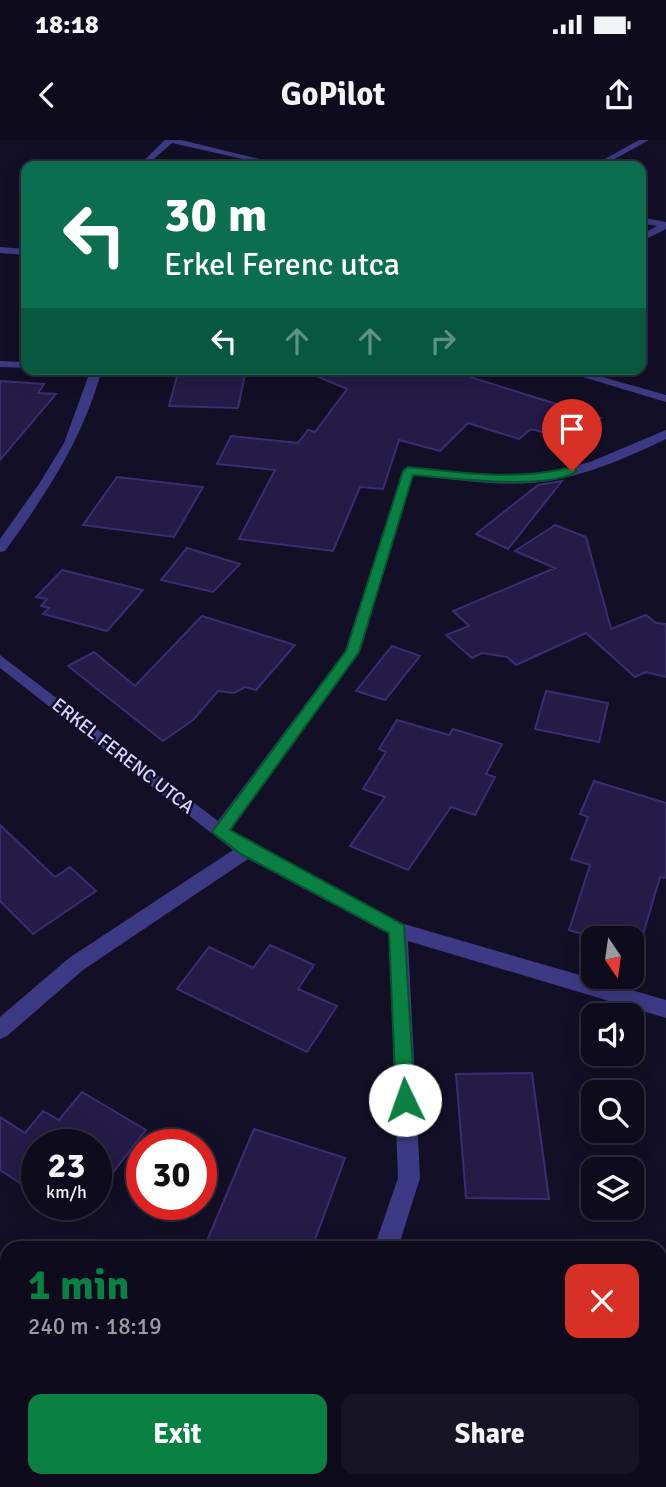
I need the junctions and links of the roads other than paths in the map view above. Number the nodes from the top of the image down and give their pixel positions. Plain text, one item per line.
1 (170, 140) edge
2 (645, 140) edge
3 (147, 161) edge
4 (262, 161) edge
5 (605, 161) edge
6 (646, 221) edge
7 (666, 225) edge
8 (646, 236) edge
9 (0, 250) edge
10 (21, 252) edge
11 (0, 364) edge
12 (21, 365) edge
13 (96, 375) edge
14 (581, 375) edge
15 (666, 400) edge
16 (666, 434) edge
17 (0, 548) edge
18 (0, 660) edge
19 (220, 832) junction
20 (247, 849) junction
21 (398, 930) junction
22 (666, 1009) edge
23 (0, 1030) edge
24 (388, 1241) edge

1 - 3 street
1 - 4 street
2 - 5 street
6 - 7 street
7 - 8 street
9 - 10 street
11 - 12 street
13 - 17 street
14 - 15 street
16 - 19 street
18 - 19 street, ERKEL FERENC UTCA
19 - 20 street, ERKEL FERENC UTCA
20 - 21 street, ERKEL FERENC UTCA
20 - 23 street
21 - 22 street, ERKEL FERENC UTCA
21 - 24 street

